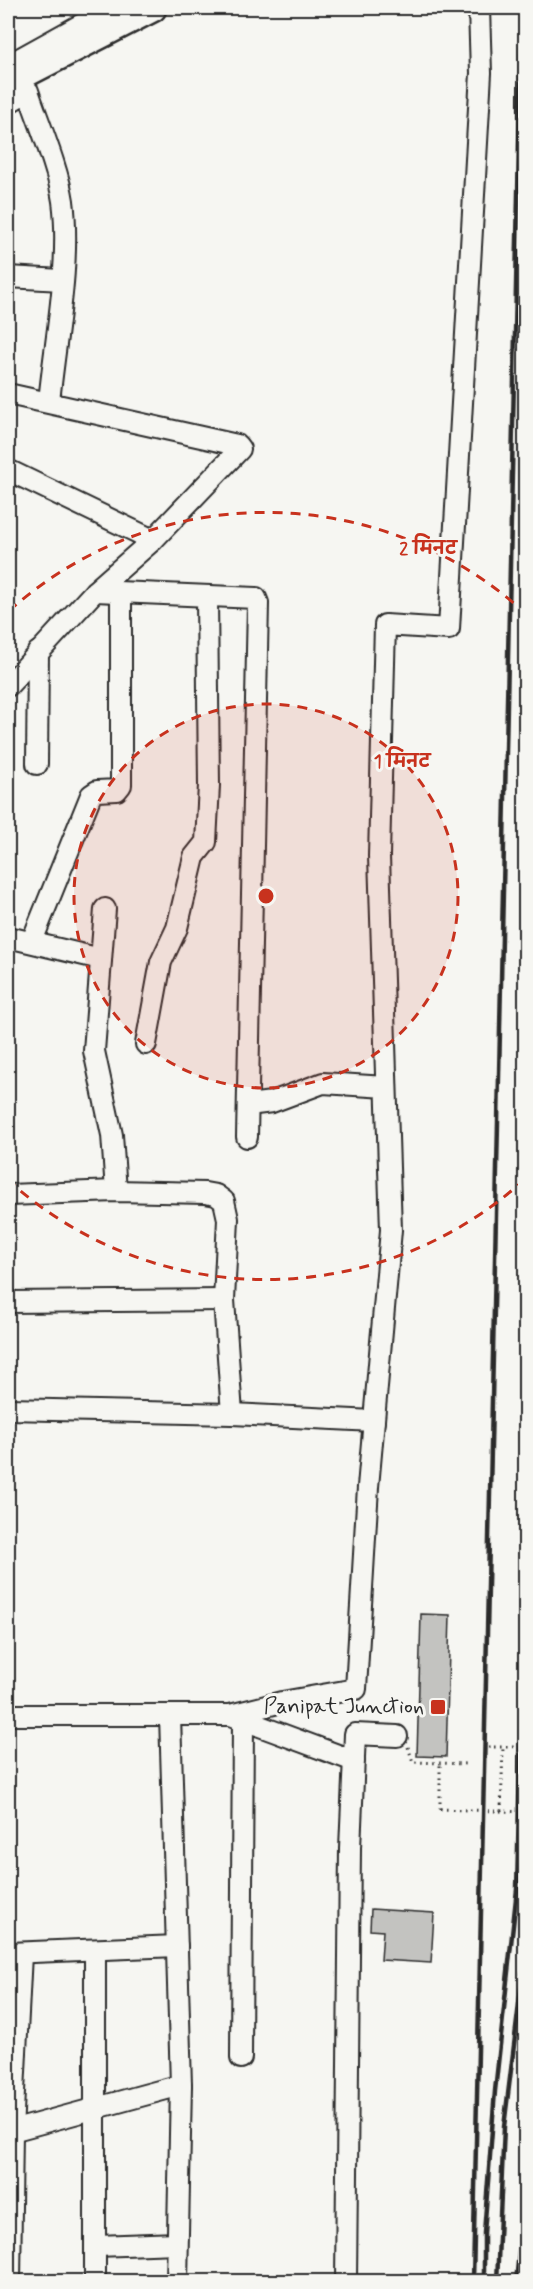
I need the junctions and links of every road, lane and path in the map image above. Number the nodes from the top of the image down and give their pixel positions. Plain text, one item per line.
1 (111, 8) edge
2 (152, 8) edge
3 (479, 8) edge
4 (8, 65) edge
5 (8, 82) edge
6 (8, 103) edge
7 (8, 277) edge
8 (62, 280) junction
9 (8, 394) edge
10 (49, 402) junction
11 (8, 470) edge
12 (153, 540) junction
13 (95, 591) junction
14 (121, 594) junction
15 (207, 598) junction
16 (38, 652) junction
17 (8, 686) edge
18 (37, 764) dead end
19 (105, 909) dead end
20 (8, 937) edge
21 (32, 941) junction
22 (101, 959) junction
23 (146, 1044) dead end
24 (386, 1087) junction
25 (248, 1105) junction
26 (247, 1137) dead end
27 (116, 1191) junction
28 (8, 1195) edge
29 (224, 1300) junction
30 (8, 1302) edge
31 (8, 1409) edge
32 (232, 1414) junction
33 (374, 1421) junction
34 (8, 1715) edge
35 (170, 1715) junction
36 (237, 1717) junction
37 (397, 1736) joint
38 (488, 1747) dead end
39 (503, 1747) junction
40 (516, 1747) dead end
41 (354, 1761) junction
42 (440, 1764) junction
43 (467, 1764) dead end
44 (501, 1811) junction
45 (525, 1812) edge
46 (177, 1946) junction
47 (95, 1950) junction
48 (14, 1954) edge
49 (241, 2058) dead end
50 (181, 2085) junction
51 (97, 2108) junction
52 (10, 2132) edge
53 (177, 2243) junction
54 (97, 2246) junction
55 (10, 2282) edge
56 (95, 2282) edge
57 (177, 2282) edge
58 (346, 2282) edge

1 - 4 street
2 - 5 main road
3 - 24 street
6 - 8 street
7 - 8 street
8 - 10 street
9 - 10 street
10 - 12 street
11 - 12 street
12 - 13 street
13 - 14 street
13 - 16 street
14 - 15 street
14 - 21 street
15 - 23 street
15 - 25 street
16 - 17 street
16 - 18 street
19 - 22 street
20 - 21 street
21 - 22 street
22 - 27 street
24 - 25 street
24 - 33 street
25 - 26 street
27 - 28 street
27 - 29 street
29 - 30 street
29 - 32 street
31 - 32 street
32 - 33 street
33 - 36 street
34 - 35 street
35 - 36 street
35 - 46 street
36 - 41 street
36 - 49 street
37 - 41 street
37 - 42 path
38 - 39 path
39 - 40 path
39 - 44 path
41 - 58 street
42 - 43 path
42 - 44 path, bridge
44 - 45 path, bridge
46 - 47 street
46 - 50 street
47 - 48 street
47 - 51 street
48 - 52 street
50 - 51 street
50 - 53 street
51 - 52 street
51 - 54 street
52 - 55 street
53 - 54 street
53 - 57 street
54 - 56 street

